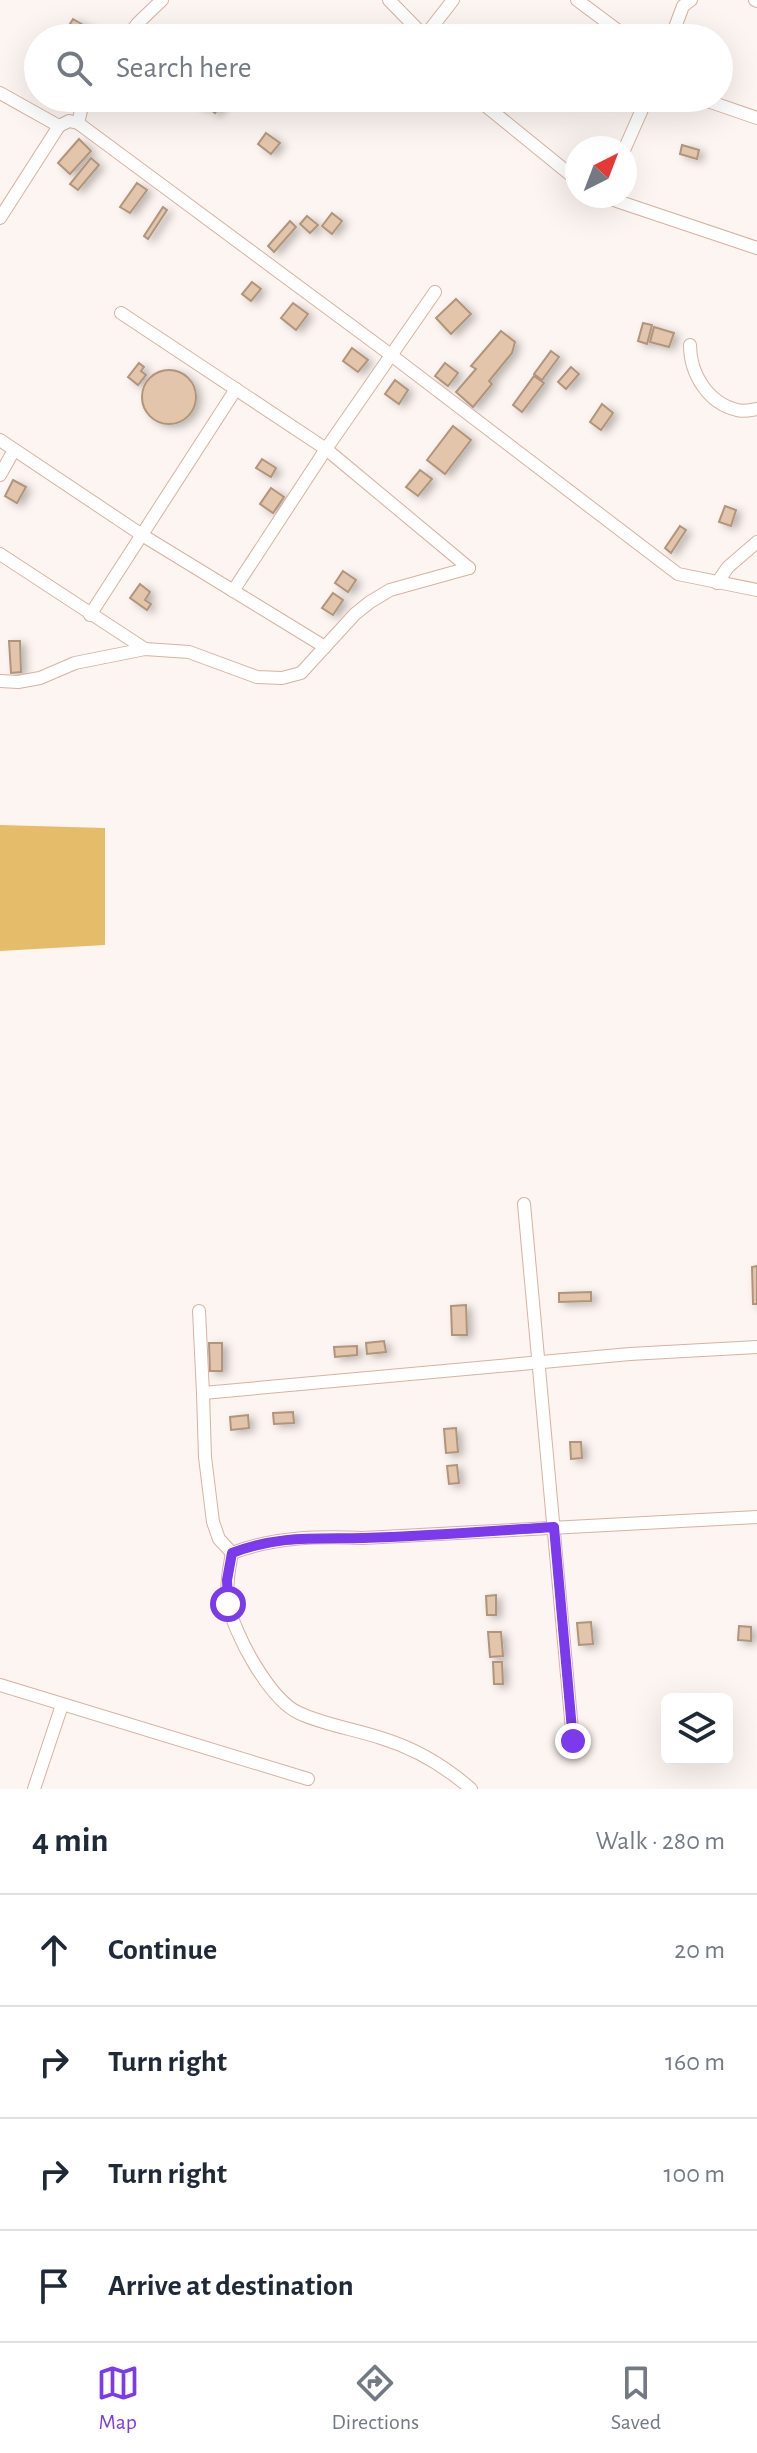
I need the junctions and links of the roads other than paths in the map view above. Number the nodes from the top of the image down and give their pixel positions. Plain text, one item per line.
1 (162, 0) edge
2 (389, 0) edge
3 (453, 0) edge
4 (577, 0) edge
5 (691, 0) edge
6 (137, 24) edge
7 (413, 24) edge
8 (435, 24) edge
9 (609, 24) edge
10 (676, 24) edge
11 (0, 93) edge
12 (24, 106) edge
13 (733, 110) edge
14 (34, 112) edge
15 (81, 112) edge
16 (493, 112) edge
17 (641, 112) edge
18 (757, 118) edge
19 (78, 123) junction
20 (59, 126) junction
21 (630, 136) edge
22 (565, 170) edge
23 (637, 207) edge
24 (2, 211) edge
25 (757, 248) edge
26 (435, 292) dead end
27 (121, 313) dead end
28 (690, 345) dead end
29 (391, 355) junction
30 (236, 389) junction
31 (757, 409) edge
32 (0, 440) edge
33 (326, 449) junction
34 (14, 450) junction
35 (0, 475) edge
36 (142, 535) junction
37 (757, 542) edge
38 (0, 554) edge
39 (717, 583) junction
40 (757, 590) edge
41 (233, 591) junction
42 (90, 615) junction
43 (325, 647) junction
44 (145, 649) junction
45 (0, 681) edge
46 (524, 1204) dead end
47 (199, 1311) dead end
48 (757, 1347) edge
49 (538, 1362) junction
50 (203, 1393) junction
51 (757, 1517) edge
52 (554, 1527) junction
53 (232, 1553) junction
54 (0, 1685) edge
55 (62, 1705) junction
56 (573, 1741) dead end
57 (308, 1779) dead end
58 (34, 1789) edge
59 (471, 1789) edge

1 - 6 street
2 - 7 street
3 - 8 street
4 - 9 street
5 - 10 street
11 - 12 street
13 - 18 street
14 - 20 street
15 - 19 street
16 - 22 street
17 - 21 street
19 - 20 street
19 - 29 street
20 - 24 street
23 - 25 street
26 - 29 street
27 - 30 street
28 - 31 street
29 - 33 street
29 - 39 street
30 - 33 street
30 - 36 street
32 - 34 street
33 - 41 street
33 - 43 street
34 - 35 street
34 - 36 street
36 - 41 street
36 - 42 street
37 - 39 street
38 - 42 street
39 - 40 street
41 - 43 street
42 - 44 street
43 - 44 street
44 - 45 street
46 - 49 street
47 - 50 street
48 - 49 street
49 - 50 street
49 - 52 street
50 - 53 street
51 - 52 street
52 - 53 street
52 - 56 street
53 - 59 street
54 - 55 street
55 - 57 street
55 - 58 street

